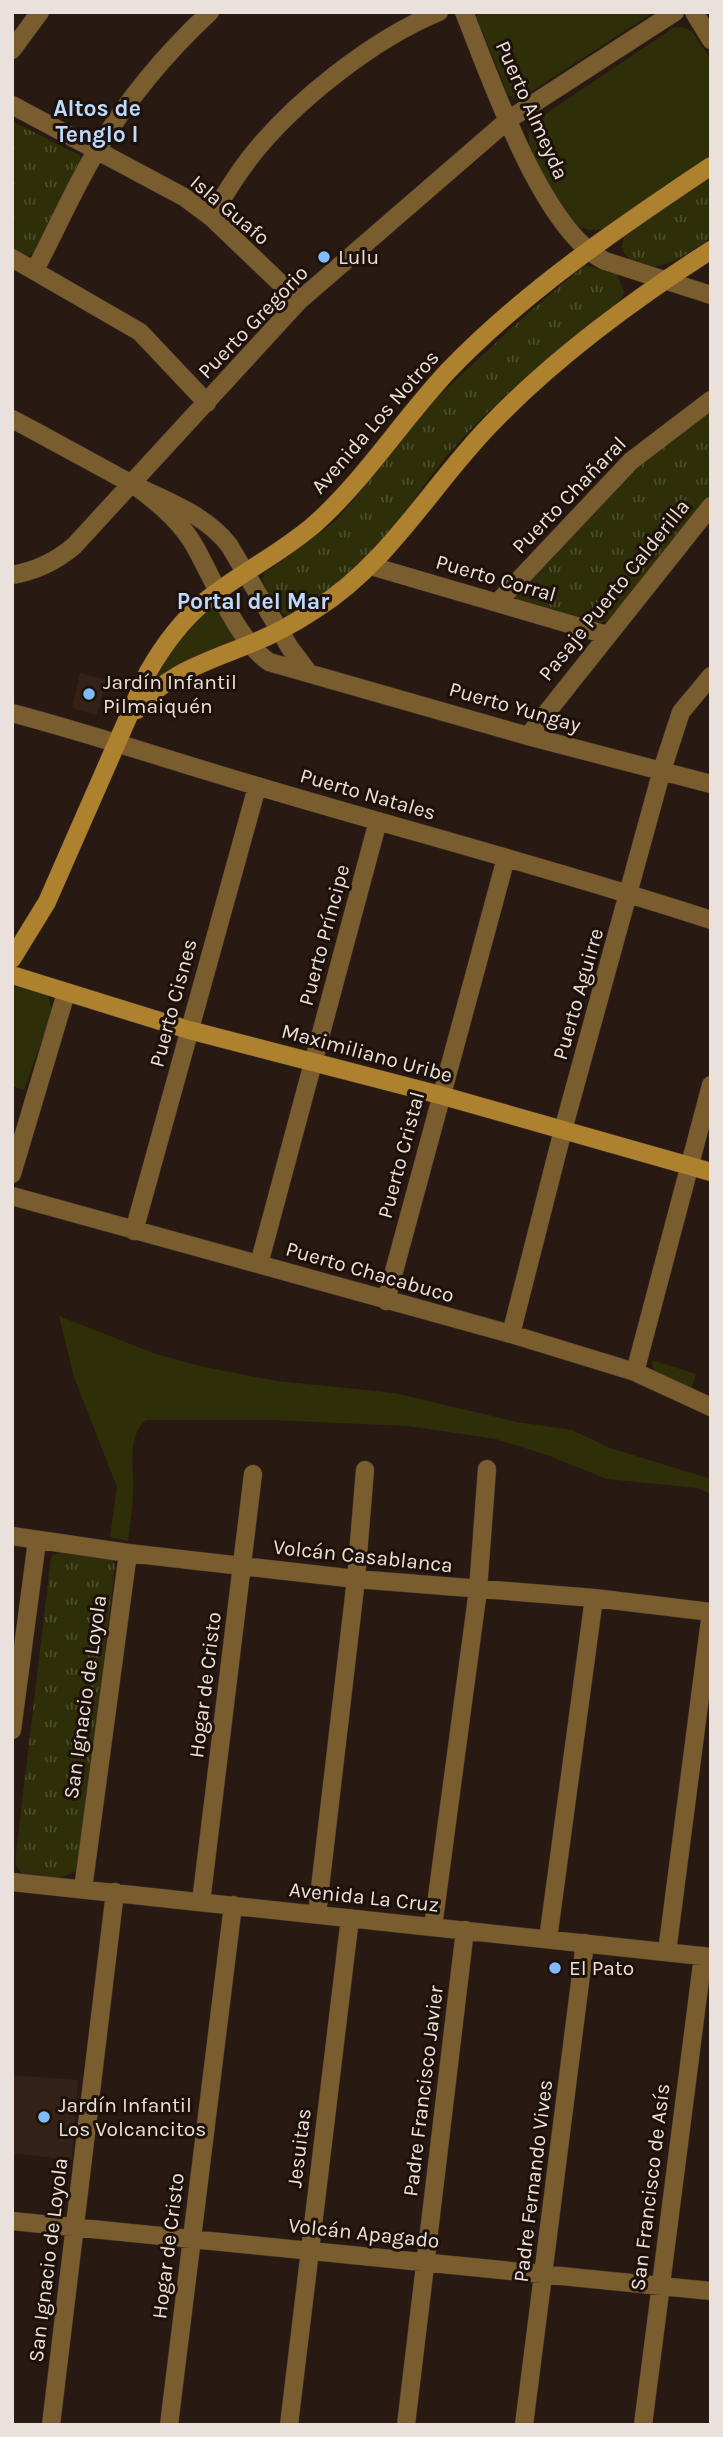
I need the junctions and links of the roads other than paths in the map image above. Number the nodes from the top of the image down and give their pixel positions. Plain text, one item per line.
1 (40, 12) edge
2 (210, 12) edge
3 (439, 12) edge
4 (464, 12) edge
5 (676, 12) edge
6 (694, 12) edge
7 (711, 40) edge
8 (12, 50) edge
9 (12, 105) edge
10 (509, 120) junction
11 (97, 150) junction
12 (711, 166) edge
13 (211, 217) junction
14 (588, 250) junction
15 (711, 250) edge
16 (12, 258) edge
17 (35, 270) junction
18 (665, 279) junction
19 (711, 295) edge
20 (299, 301) junction
21 (711, 400) edge
22 (207, 403) junction
23 (12, 419) edge
24 (133, 484) junction
25 (711, 506) edge
26 (371, 566) junction
27 (246, 573) junction
28 (12, 575) edge
29 (218, 592) junction
30 (498, 602) junction
31 (279, 631) junction
32 (607, 635) junction
33 (251, 644) junction
34 (308, 671) junction
35 (711, 676) edge
36 (12, 713) edge
37 (528, 736) junction
38 (117, 743) junction
39 (662, 770) junction
40 (711, 784) edge
41 (257, 787) junction
42 (378, 821) junction
43 (506, 858) junction
44 (629, 893) junction
45 (711, 920) edge
46 (12, 959) edge
47 (12, 975) edge
48 (66, 993) junction
49 (189, 1030) junction
50 (313, 1062) junction
51 (711, 1085) edge
52 (440, 1095) junction
53 (564, 1130) junction
54 (689, 1165) junction
55 (711, 1172) edge
56 (12, 1174) edge
57 (12, 1196) edge
58 (134, 1231) junction
59 (259, 1264) junction
60 (386, 1301) junction
61 (511, 1334) junction
62 (635, 1372) junction
63 (711, 1407) edge
64 (487, 1469) dead end
65 (365, 1470) dead end
66 (253, 1474) dead end
67 (12, 1536) edge
68 (37, 1541) junction
69 (128, 1553) junction
70 (242, 1566) junction
71 (356, 1579) junction
72 (478, 1590) junction
73 (594, 1598) junction
74 (711, 1612) edge
75 (12, 1730) edge
76 (12, 1882) edge
77 (83, 1889) junction
78 (115, 1892) junction
79 (201, 1902) junction
80 (233, 1905) junction
81 (317, 1914) junction
82 (350, 1918) junction
83 (433, 1927) junction
84 (465, 1930) junction
85 (548, 1939) junction
86 (585, 1943) junction
87 (667, 1952) junction
88 (707, 1956) edge
89 (12, 2221) edge
90 (75, 2227) junction
91 (192, 2239) junction
92 (309, 2250) junction
93 (425, 2262) junction
94 (544, 2274) junction
95 (660, 2286) junction
96 (711, 2291) edge
97 (51, 2425) edge
98 (169, 2425) edge
99 (289, 2425) edge
100 (406, 2425) edge
101 (524, 2425) edge
102 (643, 2425) edge

1 - 8 street
2 - 11 street
3 - 13 street
4 - 10 street, Puerto Almeyda
5 - 10 street, Puerto Gregorio
6 - 7 street
9 - 11 street, Isla Guafo
10 - 14 street, Puerto Almeyda
10 - 20 street, Puerto Gregorio
11 - 13 street, Isla Guafo
11 - 17 street
12 - 14 main road, Avenida Los Notros
13 - 20 street, Isla Guafo
14 - 18 street, Puerto Almeyda
14 - 27 main road, Avenida Los Notros
15 - 18 main road, Avenida Los Notros
16 - 17 street
17 - 22 street
18 - 19 street, Puerto Almeyda
18 - 26 main road, Avenida Los Notros
20 - 22 street, Puerto Gregorio
21 - 30 street, Puerto Chañaral
22 - 24 street, Puerto Gregorio
23 - 24 street
24 - 27 street
24 - 28 street, Puerto Gregorio
24 - 29 street
25 - 32 street, Pasaje Puerto Calderilla
26 - 30 street, Puerto Corral
26 - 31 main road, Avenida Los Notros
27 - 29 main road, Avenida Los Notros
27 - 31 street
29 - 33 street
29 - 38 main road, Avenida Los Notros
30 - 32 street, Puerto Corral
31 - 33 main road, Avenida Los Notros
31 - 34 street
32 - 37 street, Pasaje Puerto Calderilla
33 - 34 street, Puerto Yungay
33 - 38 main road, Avenida Los Notros
34 - 37 street, Puerto Yungay
35 - 39 street, Puerto Aguirre
36 - 38 street, Puerto Natales
37 - 39 street, Puerto Yungay
38 - 41 street, Puerto Natales
38 - 46 main road, Avenida Los Notros
39 - 40 street, Puerto Yungay
39 - 44 street, Puerto Aguirre
41 - 42 street, Puerto Natales
41 - 49 street, Puerto Cisnes
42 - 43 street, Puerto Natales
42 - 50 street, Puerto Príncipe
43 - 44 street, Puerto Natales
43 - 52 street, Puerto Cristal
44 - 45 street, Puerto Natales
44 - 53 street, Puerto Aguirre
47 - 48 main road, Maximiliano Uribe
48 - 49 main road, Maximiliano Uribe
48 - 56 street
49 - 50 main road, Maximiliano Uribe
49 - 58 street, Puerto Cisnes
50 - 52 main road, Maximiliano Uribe
50 - 59 street, Puerto Príncipe
51 - 54 street
52 - 53 main road, Maximiliano Uribe
52 - 60 street, Puerto Cristal
53 - 54 main road, Maximiliano Uribe
53 - 61 street, Puerto Aguirre
54 - 55 main road, Maximiliano Uribe
54 - 62 street
57 - 58 street, Puerto Chacabuco
58 - 59 street, Puerto Chacabuco
59 - 60 street, Puerto Chacabuco
60 - 61 street, Puerto Chacabuco
61 - 62 street, Puerto Chacabuco
62 - 63 street, Puerto Chacabuco
64 - 72 street
65 - 71 street
66 - 70 street, Hogar de Cristo
67 - 68 street, Volcán Casablanca
68 - 69 street, Volcán Casablanca
68 - 75 street
69 - 70 street, Volcán Casablanca
69 - 77 street, San Ignacio de Loyola
70 - 71 street, Volcán Casablanca
70 - 79 street, Hogar de Cristo
71 - 72 street, Volcán Casablanca
71 - 81 street
72 - 73 street, Volcán Casablanca
72 - 83 street
73 - 74 street, Volcán Casablanca
73 - 85 street
74 - 87 street
76 - 77 street, Avenida La Cruz
77 - 78 street, Avenida La Cruz
78 - 79 street, Avenida La Cruz
78 - 90 street, San Ignacio de Loyola
79 - 80 street, Avenida La Cruz
80 - 81 street, Avenida La Cruz
80 - 91 street, Hogar de Cristo
81 - 82 street, Avenida La Cruz
82 - 83 street, Avenida La Cruz
82 - 92 street, Jesuitas
83 - 84 street, Avenida La Cruz
84 - 85 street, Avenida La Cruz
84 - 93 street, Padre Francisco Javier
85 - 86 street, Avenida La Cruz
86 - 87 street, Avenida La Cruz
86 - 94 street, Padre Fernando Vives
87 - 88 street, Avenida La Cruz
88 - 95 street, San Francisco de Asís
89 - 90 street, Volcán Apagado
90 - 91 street, Volcán Apagado
90 - 97 street, San Ignacio de Loyola
91 - 92 street, Volcán Apagado
91 - 98 street, Hogar de Cristo
92 - 93 street, Volcán Apagado
92 - 99 street, Jesuitas
93 - 94 street, Volcán Apagado
93 - 100 street, Padre Francisco Javier
94 - 95 street, Volcán Apagado
94 - 101 street, Padre Fernando Vives
95 - 96 street, Volcán Apagado
95 - 102 street, San Francisco de Asís

